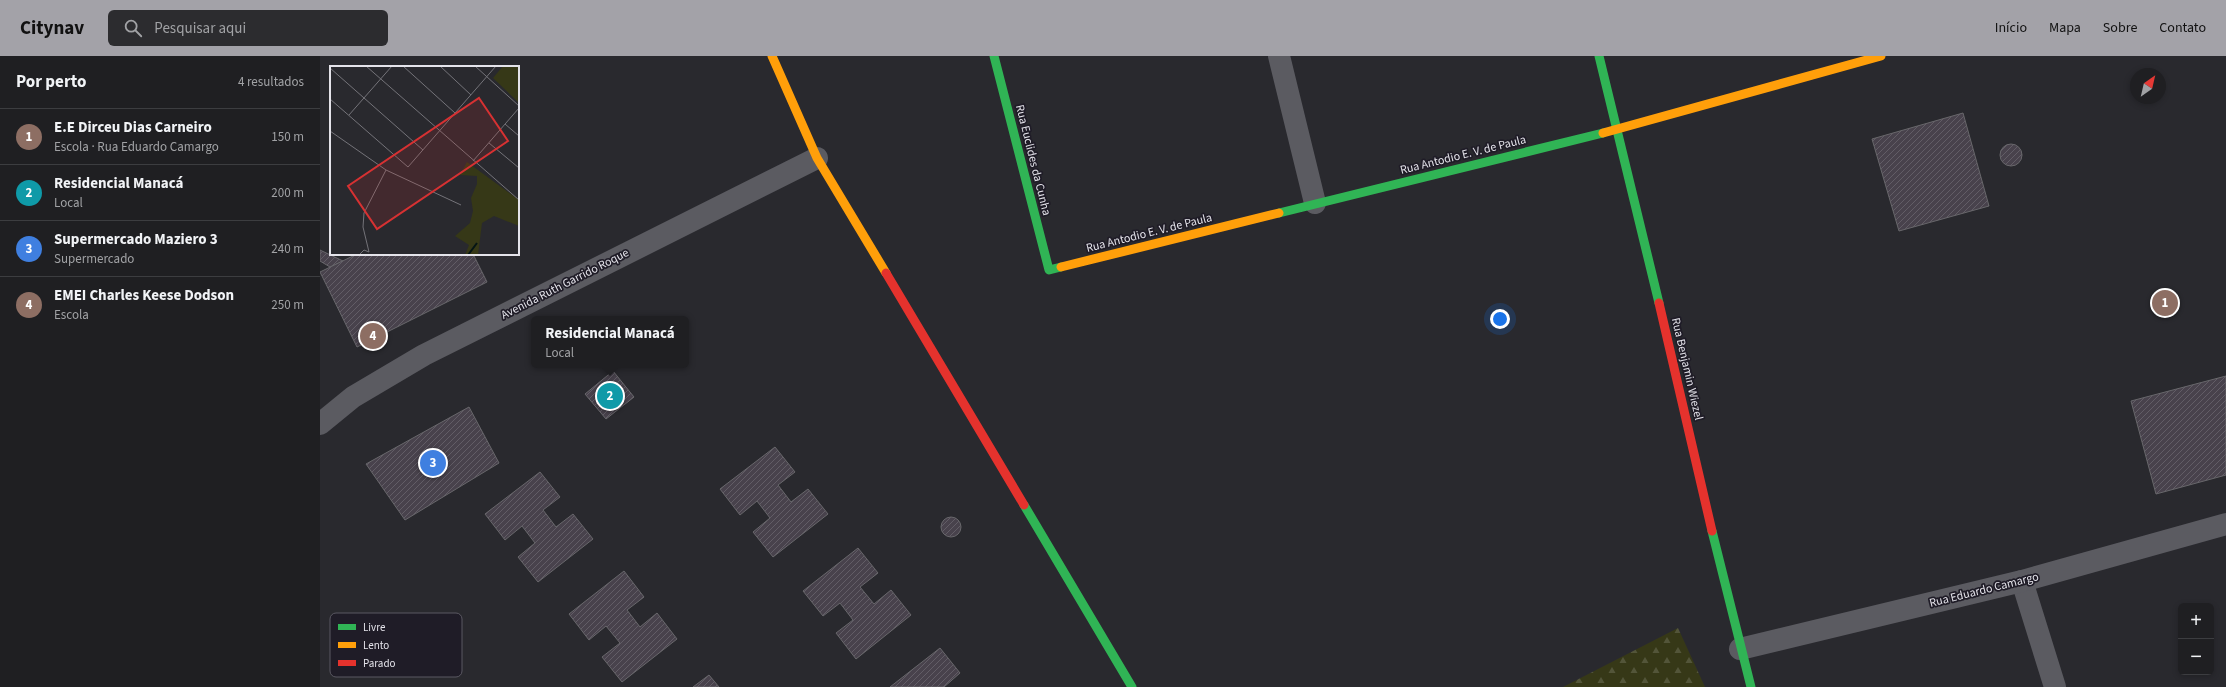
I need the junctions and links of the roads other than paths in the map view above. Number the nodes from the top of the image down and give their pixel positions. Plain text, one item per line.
1 (772, 56) edge
2 (994, 56) edge
3 (1279, 56) edge
4 (1599, 56) edge
5 (1881, 56) edge
6 (1618, 129) junction
7 (817, 158) junction
8 (1315, 203) junction
9 (1049, 270) joint
10 (320, 424) edge
11 (2226, 524) edge
12 (2022, 581) junction
13 (1740, 649) junction
14 (1132, 687) edge
15 (1751, 687) edge
16 (2055, 687) edge

1 - 7 street
2 - 9 street, Rua Euclides da Cunha
3 - 8 street
4 - 6 street, Rua Benjamin Wiezel
5 - 6 street, Rua Antodio E. V. de Paula
6 - 8 street, Rua Antodio E. V. de Paula
6 - 13 street, Rua Benjamin Wiezel
7 - 10 street, Avenida Ruth Garrido Roque
7 - 14 street
8 - 9 street, Rua Antodio E. V. de Paula
11 - 12 street, Rua Eduardo Camargo
12 - 13 street, Rua Eduardo Camargo
12 - 16 street
13 - 15 street, Rua Benjamin Wiezel

